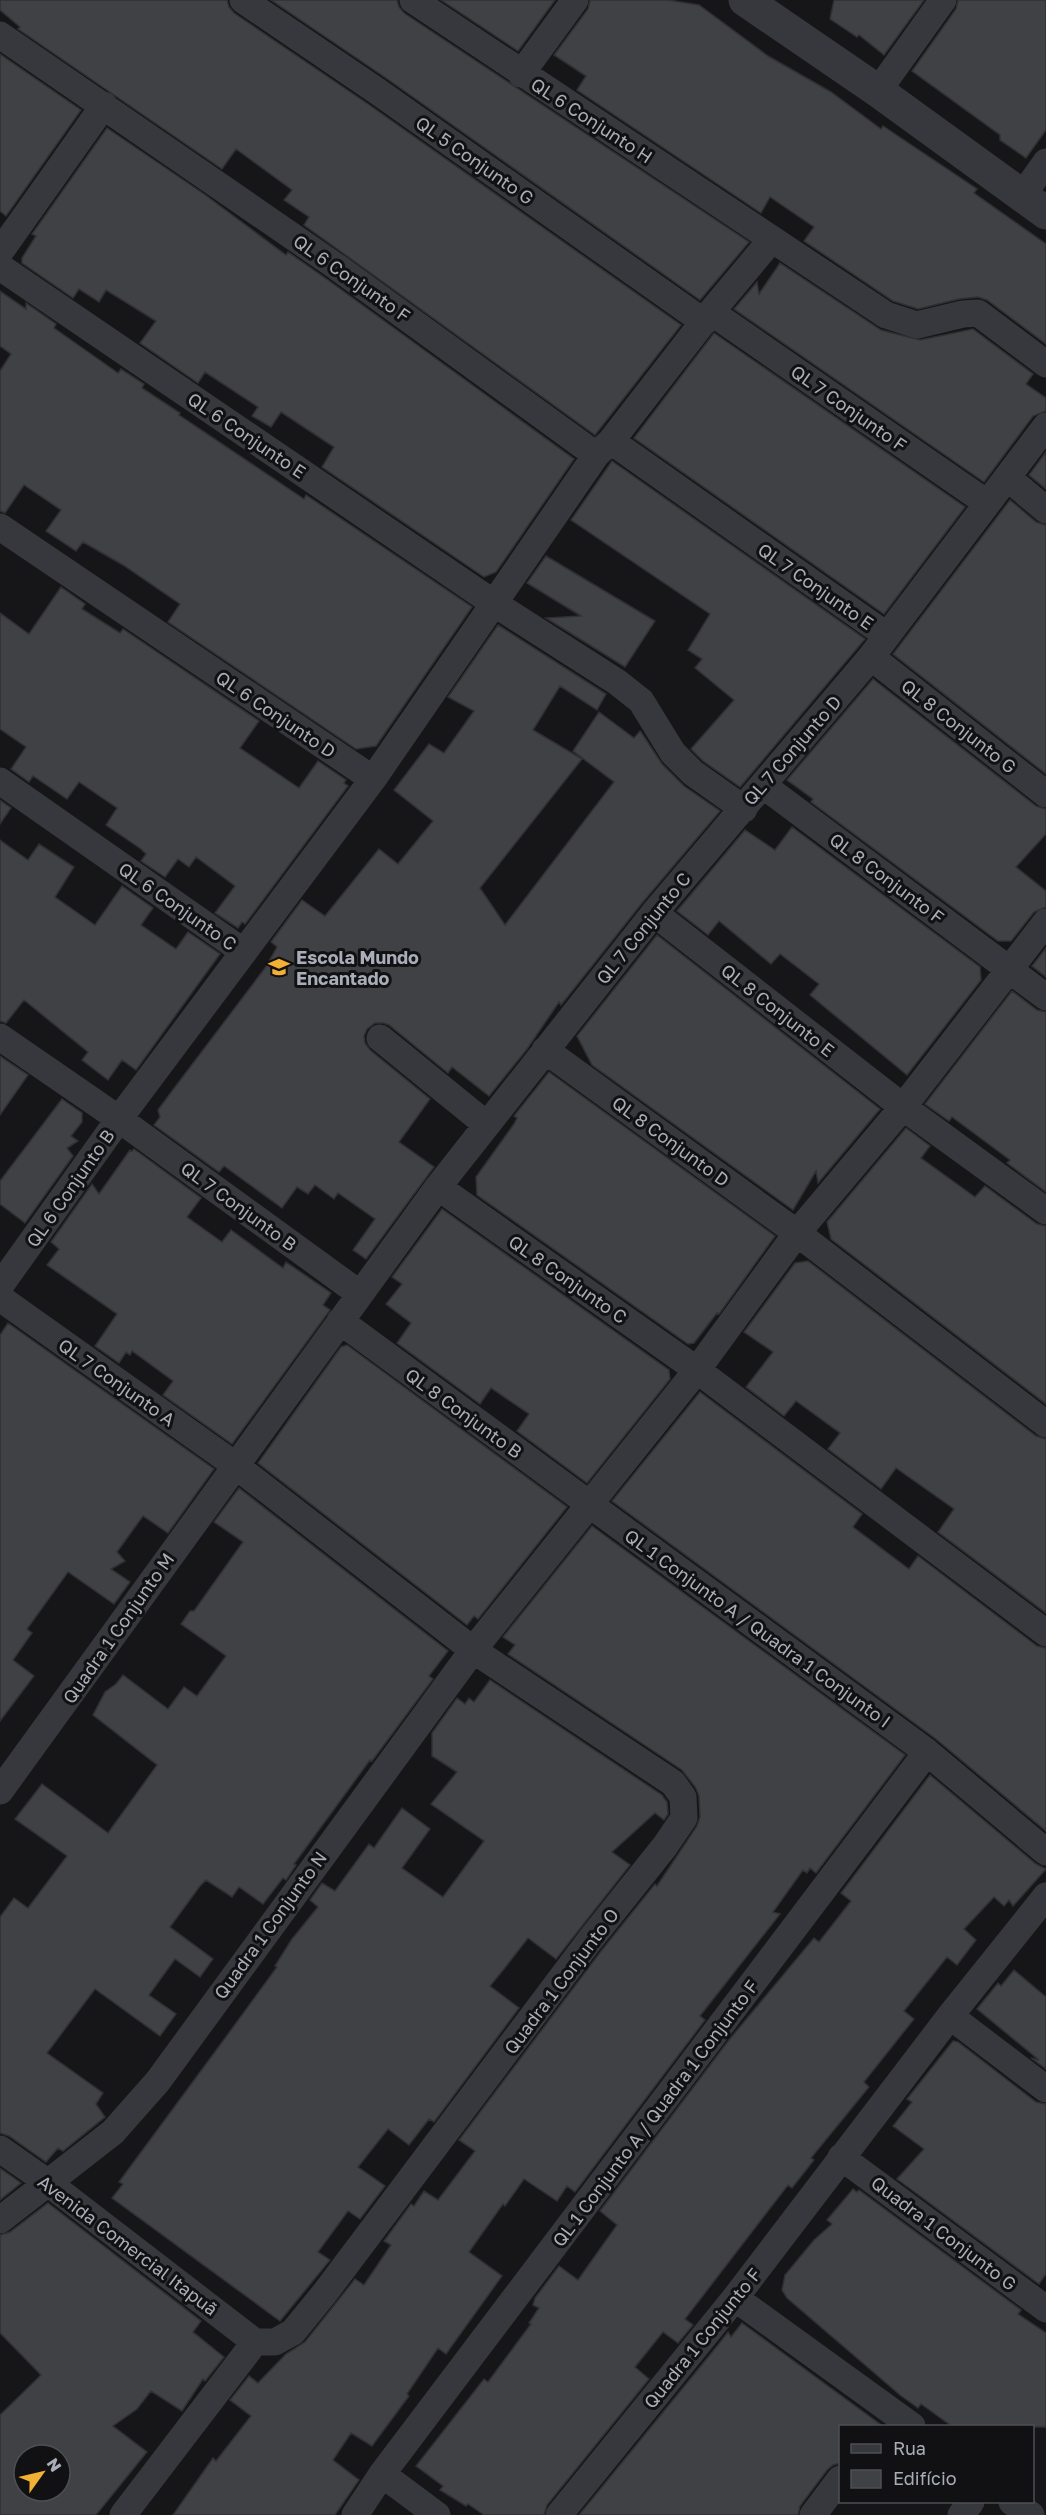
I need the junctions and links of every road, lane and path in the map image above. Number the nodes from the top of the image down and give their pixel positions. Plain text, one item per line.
1 (243, 0) edge
2 (413, 0) edge
3 (575, 0) edge
4 (745, 0) edge
5 (943, 0) edge
6 (0, 35) edge
7 (522, 74) junction
8 (878, 91) junction
9 (104, 105) junction
10 (1046, 162) edge
11 (1034, 204) edge
12 (772, 239) junction
13 (0, 252) edge
14 (0, 267) edge
15 (708, 317) junction
16 (1046, 364) edge
17 (1046, 426) edge
18 (604, 448) junction
19 (1008, 478) junction
20 (987, 503) junction
21 (1046, 510) edge
22 (0, 527) edge
23 (495, 604) junction
24 (886, 635) junction
25 (871, 657) junction
26 (373, 779) junction
27 (0, 781) edge
28 (764, 786) junction
29 (1046, 794) edge
30 (744, 809) junction
31 (654, 913) junction
32 (1046, 922) edge
33 (244, 952) junction
34 (1010, 969) junction
35 (1046, 997) edge
36 (0, 1037) edge
37 (380, 1038) dead end
38 (545, 1050) junction
39 (903, 1107) junction
40 (119, 1119) junction
41 (487, 1125) junction
42 (438, 1187) junction
43 (1046, 1211) edge
44 (797, 1233) junction
45 (0, 1286) edge
46 (360, 1294) junction
47 (0, 1298) edge
48 (340, 1321) junction
49 (697, 1370) junction
50 (1046, 1424) edge
51 (235, 1465) junction
52 (588, 1504) junction
53 (1046, 1633) edge
54 (473, 1650) junction
55 (927, 1752) junction
56 (0, 1791) edge
57 (1046, 1852) edge
58 (1046, 1896) edge
59 (950, 2016) junction
60 (1046, 2089) edge
61 (0, 2149) edge
62 (841, 2157) junction
63 (47, 2182) junction
64 (0, 2220) edge
65 (735, 2298) junction
66 (1046, 2309) edge
67 (255, 2342) junction
68 (895, 2422) edge
69 (382, 2474) junction
70 (839, 2480) edge
71 (970, 2503) edge
72 (1013, 2503) edge
73 (123, 2515) edge
74 (355, 2515) edge
75 (437, 2515) edge
76 (559, 2515) edge
77 (813, 2515) edge
78 (961, 2515) edge
79 (1031, 2515) edge

1 - 15 street, QL 5 Conjunto G
2 - 7 street, QL 6 Conjunto H
3 - 7 street
4 - 8 street
5 - 8 street
6 - 9 street, QL 6 Conjunto F
7 - 12 street, QL 6 Conjunto H
8 - 11 street
9 - 13 street
9 - 18 street, QL 6 Conjunto F
10 - 11 street
12 - 15 street
12 - 16 street, QL 6 Conjunto H
14 - 23 street, QL 6 Conjunto E
15 - 18 street
15 - 20 street, QL 7 Conjunto F
17 - 19 street, QL 7 Conjunto E
18 - 23 street
18 - 24 street, QL 7 Conjunto E
19 - 20 street, QL 7 Conjunto E
19 - 21 street
20 - 24 street, QL 7 Conjunto E
22 - 26 street, QL 6 Conjunto D
23 - 26 street
23 - 30 street, QL 7 Conjunto D
24 - 25 street, QL 7 Conjunto D
25 - 28 street, QL 7 Conjunto D
25 - 29 street, QL 8 Conjunto G
26 - 33 street
27 - 33 street, QL 6 Conjunto C
28 - 30 street, QL 7 Conjunto D
28 - 34 street, QL 8 Conjunto F
30 - 31 street, QL 7 Conjunto C
31 - 38 street, QL 7 Conjunto C
31 - 39 street, QL 8 Conjunto E
32 - 34 street, Quadra 1 Conjunto N
33 - 40 street, QL 6 Conjunto C
34 - 35 street, QL 8 Conjunto F
34 - 39 street, Quadra 1 Conjunto N
36 - 40 street, QL 6 Conjunto B
37 - 41 street
38 - 41 street, QL 7 Conjunto C
38 - 44 street, QL 8 Conjunto D
39 - 43 street, QL 8 Conjunto E
39 - 44 street, Quadra 1 Conjunto N
40 - 45 street, QL 6 Conjunto B
40 - 46 street, QL 7 Conjunto B
41 - 42 street, QL 7 Conjunto C
42 - 46 street
42 - 49 street, QL 8 Conjunto C
44 - 49 street, Quadra 1 Conjunto N
44 - 50 street, QL 8 Conjunto D
46 - 48 street, Quadra 1 Conjunto M
47 - 51 street, QL 7 Conjunto A
48 - 51 street, Quadra 1 Conjunto M
48 - 52 street, QL 8 Conjunto B
49 - 52 street, Quadra 1 Conjunto N
49 - 53 street, QL 8 Conjunto C
51 - 54 street, QL 7 Conjunto A
51 - 56 street, Quadra 1 Conjunto M
52 - 54 street, Quadra 1 Conjunto N
52 - 55 street, QL 1 Conjunto A / Quadra 1 Conjunto I
54 - 63 street, Quadra 1 Conjunto N
54 - 67 street, Quadra 1 Conjunto O
55 - 57 street, QL 1 Conjunto A / Quadra 1 Conjunto I
55 - 69 street, QL 1 Conjunto A / Quadra 1 Conjunto F
58 - 59 street, Quadra 1 Conjunto F
59 - 60 street
59 - 62 street, Quadra 1 Conjunto F
61 - 63 street, Avenida Comercial Itapuã
62 - 65 street, Quadra 1 Conjunto F
62 - 66 street, Quadra 1 Conjunto G
63 - 64 street, Quadra 1 Conjunto N
63 - 67 street, Avenida Comercial Itapuã
65 - 68 street
65 - 76 street, Quadra 1 Conjunto F
67 - 73 street
69 - 74 street, QL 1 Conjunto A / Quadra 1 Conjunto F
69 - 75 street
70 - 77 street
71 - 78 street
72 - 79 street

